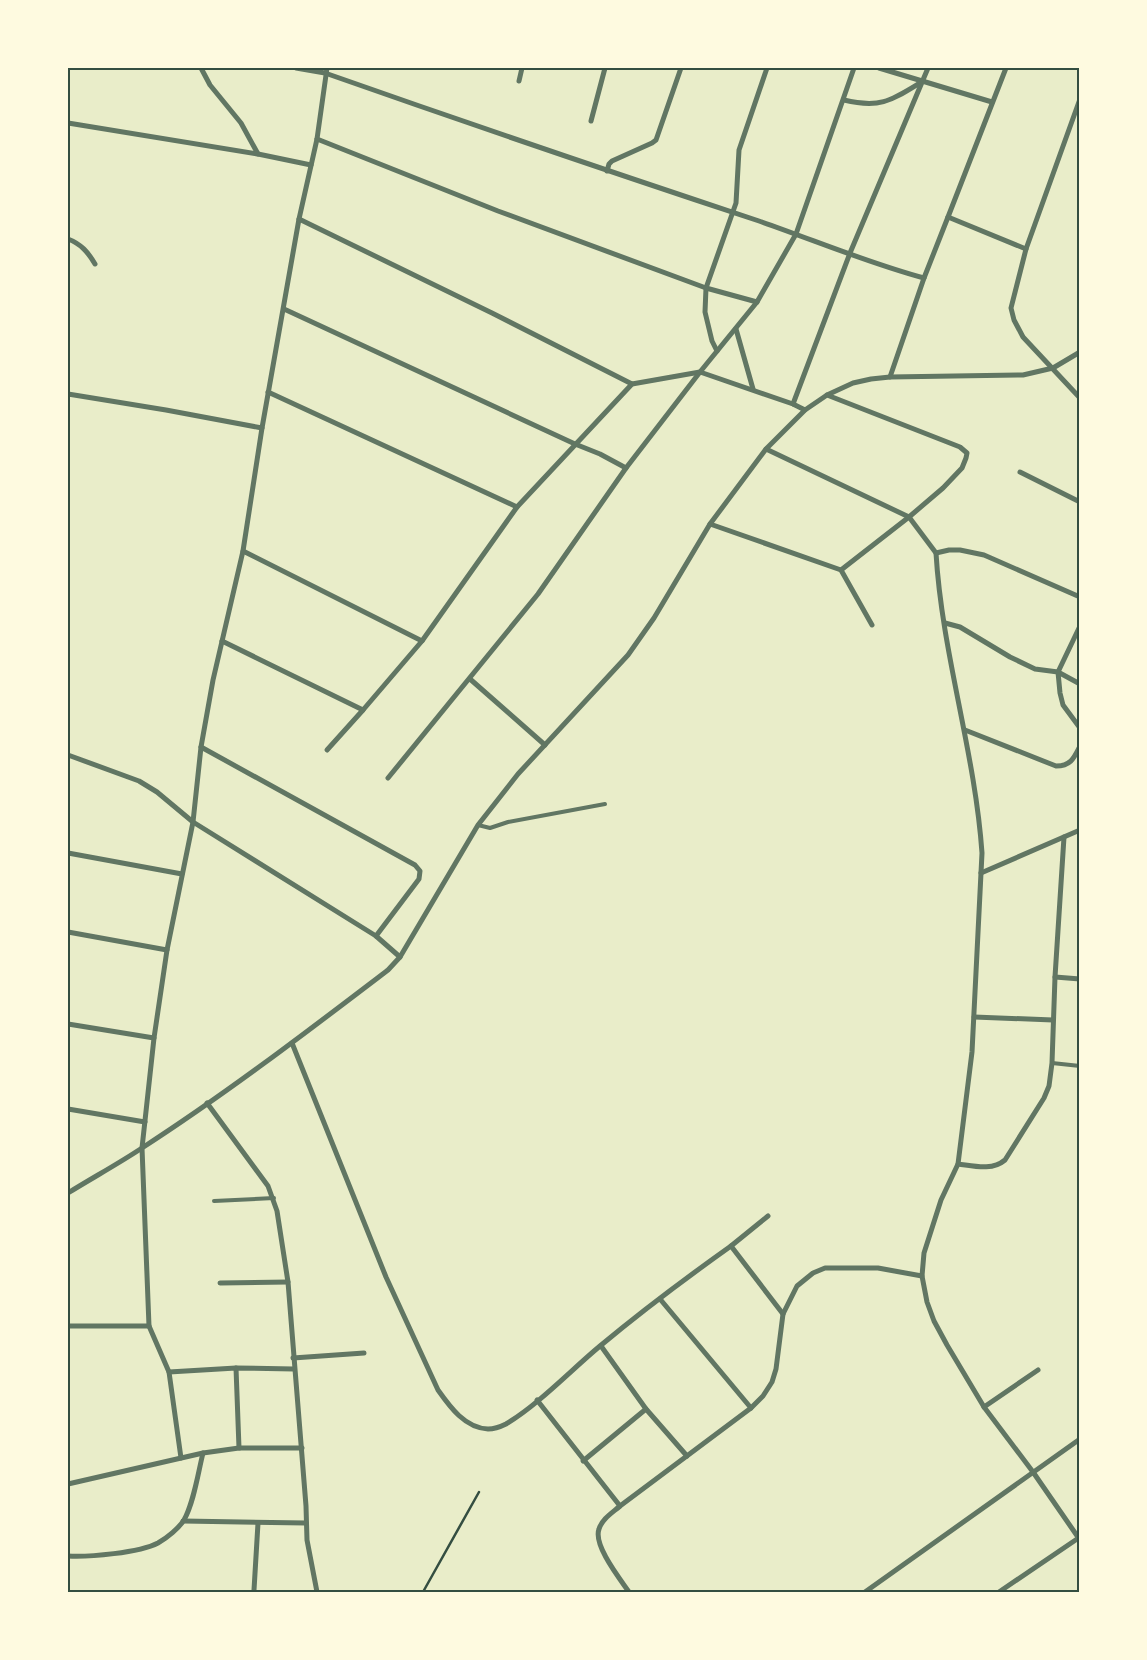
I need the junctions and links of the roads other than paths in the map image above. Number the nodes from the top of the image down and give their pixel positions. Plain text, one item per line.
1 (201, 68) edge
2 (296, 68) edge
3 (522, 68) edge
4 (605, 68) edge
5 (681, 68) edge
6 (767, 68) edge
7 (854, 68) edge
8 (879, 68) edge
9 (928, 68) edge
10 (1006, 68) edge
11 (326, 70) edge
12 (518, 81) dead end
13 (923, 81) junction
14 (844, 100) junction
15 (1079, 101) edge
16 (992, 102) junction
17 (591, 122) dead end
18 (68, 123) edge
19 (317, 139) junction
20 (258, 154) junction
21 (311, 165) junction
22 (607, 171) junction
23 (732, 212) junction
24 (948, 217) junction
25 (299, 219) junction
26 (796, 234) junction
27 (68, 239) edge
28 (1026, 249) junction
29 (850, 253) junction
30 (95, 264) dead end
31 (924, 278) junction
32 (706, 288) junction
33 (757, 302) junction
34 (284, 308) junction
35 (736, 329) junction
36 (717, 351) junction
37 (1080, 352) edge
38 (1053, 368) junction
39 (700, 372) junction
40 (890, 377) junction
41 (632, 384) junction
42 (753, 389) junction
43 (268, 392) junction
44 (68, 394) edge
45 (827, 395) junction
46 (1080, 398) edge
47 (793, 404) junction
48 (805, 410) junction
49 (262, 428) junction
50 (575, 444) junction
51 (766, 449) junction
52 (626, 468) junction
53 (1020, 472) dead end
54 (1080, 502) edge
55 (516, 507) junction
56 (908, 517) junction
57 (710, 524) junction
58 (243, 551) junction
59 (936, 553) junction
60 (841, 570) junction
61 (1080, 597) edge
62 (945, 623) junction
63 (872, 625) dead end
64 (1080, 626) edge
65 (222, 641) junction
66 (422, 641) junction
67 (1058, 672) junction
68 (470, 679) junction
69 (1080, 684) edge
70 (363, 710) junction
71 (1080, 728) edge
72 (965, 730) junction
73 (545, 745) junction
74 (1080, 746) edge
75 (201, 747) junction
76 (327, 750) dead end
77 (68, 755) edge
78 (388, 778) dead end
79 (605, 804) dead end
80 (193, 822) junction
81 (478, 825) junction
82 (1080, 830) edge
83 (1064, 837) junction
84 (68, 853) edge
85 (981, 873) junction
86 (182, 874) junction
87 (68, 932) edge
88 (376, 936) junction
89 (167, 950) junction
90 (400, 957) junction
91 (1055, 977) junction
92 (1080, 979) edge
93 (974, 1017) junction
94 (1054, 1020) junction
95 (68, 1024) edge
96 (154, 1038) junction
97 (292, 1043) junction
98 (1052, 1062) junction
99 (1080, 1066) edge
100 (208, 1103) junction
101 (68, 1109) edge
102 (145, 1122) junction
103 (142, 1148) junction
104 (958, 1164) junction
105 (68, 1193) edge
106 (274, 1198) junction
107 (214, 1201) dead end
108 (768, 1216) dead end
109 (731, 1246) junction
110 (922, 1276) junction
111 (288, 1282) junction
112 (220, 1283) dead end
113 (660, 1299) junction
114 (783, 1314) junction
115 (68, 1326) edge
116 (149, 1326) junction
117 (601, 1346) junction
118 (364, 1353) dead end
119 (293, 1358) junction
120 (236, 1368) junction
121 (294, 1368) junction
122 (1038, 1370) dead end
123 (169, 1372) junction
124 (537, 1400) junction
125 (984, 1407) junction
126 (751, 1408) junction
127 (646, 1409) junction
128 (1080, 1439) edge
129 (239, 1448) junction
130 (302, 1448) junction
131 (203, 1453) junction
132 (687, 1456) junction
133 (181, 1458) junction
134 (583, 1461) junction
135 (1033, 1472) junction
136 (68, 1484) edge
137 (620, 1506) junction
138 (183, 1521) junction
139 (258, 1523) junction
140 (306, 1523) junction
141 (1079, 1538) edge
142 (68, 1556) edge
143 (254, 1590) dead end
144 (316, 1592) edge
145 (629, 1592) edge
146 (865, 1592) edge
147 (1000, 1592) edge

1 - 20 street
2 - 11 street
3 - 12 street
4 - 17 street
5 - 22 street
6 - 23 street
7 - 14 street
8 - 13 street
9 - 13 street
10 - 16 street
11 - 19 street
11 - 22 street
13 - 14 street
13 - 16 street
13 - 29 street
14 - 26 street
15 - 28 street
16 - 24 street
18 - 20 street
19 - 21 street
19 - 32 street
20 - 21 street
21 - 25 street
22 - 23 street
23 - 26 street
23 - 32 street
24 - 28 street
24 - 31 street
25 - 34 street
25 - 41 street
26 - 29 street
26 - 33 street
27 - 30 street
28 - 38 street
29 - 31 street
29 - 47 street
31 - 40 street
32 - 33 street
32 - 36 street
33 - 35 street
34 - 43 street
34 - 50 street
35 - 36 street
35 - 42 street
36 - 39 street
37 - 38 street
38 - 40 street
38 - 46 street
39 - 41 street
39 - 42 street
39 - 52 street
40 - 45 street
41 - 50 street
42 - 47 street
43 - 49 street
43 - 55 street
44 - 49 street
45 - 48 street
45 - 56 street
47 - 48 street
48 - 51 street
49 - 58 street
50 - 52 street
50 - 55 street
51 - 56 street
51 - 57 street
52 - 68 street
53 - 54 street
55 - 66 street
56 - 59 street
56 - 60 street
57 - 60 street
57 - 73 street
58 - 65 street
58 - 66 street
59 - 61 street
59 - 62 street
60 - 63 street
62 - 67 street
62 - 72 street
64 - 67 street
65 - 70 street
65 - 75 street
66 - 70 street
67 - 69 street
67 - 71 street
68 - 73 street
68 - 78 street
70 - 76 street
72 - 74 street
72 - 85 street
73 - 81 street
75 - 80 street
75 - 88 street
77 - 80 street
79 - 81 lane
80 - 86 street
80 - 88 street
81 - 90 street
82 - 83 street
83 - 85 street
83 - 91 street
84 - 86 street
85 - 93 street
86 - 89 street
87 - 89 street
88 - 90 street
89 - 96 street
90 - 97 street
91 - 92 street
91 - 94 street
93 - 94 street
93 - 104 street
94 - 98 street
95 - 96 street
96 - 102 street
97 - 100 street
97 - 124 street
98 - 99 lane
98 - 104 street
100 - 103 street
100 - 106 street
101 - 102 street
102 - 103 street
103 - 105 street
103 - 116 street
104 - 110 street
106 - 107 lane
106 - 111 street
108 - 109 street
109 - 113 street
109 - 114 street
110 - 114 street
110 - 125 street
111 - 112 street
111 - 119 street
113 - 117 street
113 - 126 street
114 - 126 street
115 - 116 street
116 - 123 street
117 - 124 street
117 - 127 street
118 - 119 street
119 - 121 street
120 - 121 street
120 - 123 street
120 - 129 street
121 - 130 street
122 - 125 street
123 - 133 street
124 - 134 street
125 - 135 street
126 - 132 street
127 - 132 street
127 - 134 street
128 - 135 street
129 - 130 street
129 - 131 street
130 - 140 street
131 - 133 street
131 - 138 street
132 - 137 street
133 - 136 street
134 - 137 street
135 - 141 street
135 - 146 street
137 - 145 street
138 - 139 street
138 - 142 street
139 - 140 street
139 - 143 street
140 - 144 street
141 - 147 street

